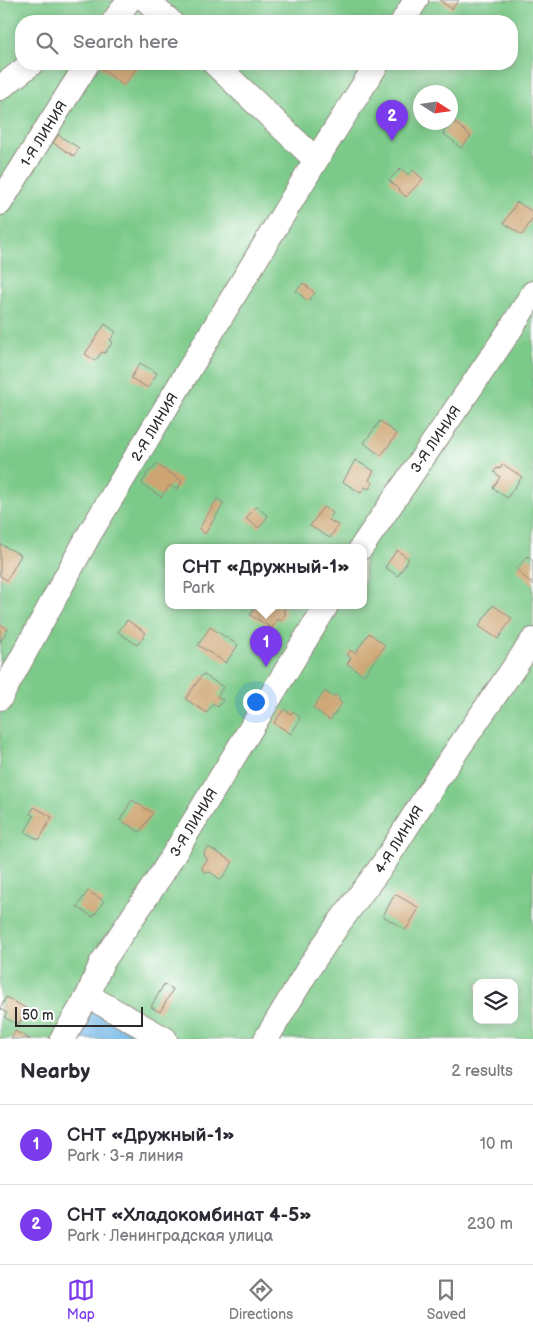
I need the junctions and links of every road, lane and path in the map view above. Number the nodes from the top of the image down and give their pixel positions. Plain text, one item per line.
1 (129, 0) edge
2 (146, 0) edge
3 (416, 0) edge
4 (118, 15) edge
5 (163, 15) edge
6 (407, 15) edge
7 (23, 70) edge
8 (83, 70) edge
9 (220, 70) edge
10 (373, 70) edge
11 (0, 88) edge
12 (316, 160) junction
13 (0, 203) edge
14 (533, 293) edge
15 (364, 544) edge
16 (324, 609) edge
17 (533, 640) edge
18 (0, 698) edge
19 (88, 996) junction
20 (62, 1039) edge
21 (165, 1039) edge
22 (266, 1039) edge

1 - 4 street
2 - 5 street
3 - 6 street
7 - 11 street
8 - 13 street, 1-Я ЛИНИЯ
9 - 12 street
10 - 12 street, 2-Я ЛИНИЯ
12 - 18 street, 2-Я ЛИНИЯ
14 - 15 street, 3-Я ЛИНИЯ
16 - 19 street, 3-Я ЛИНИЯ
17 - 22 street, 4-Я ЛИНИЯ
19 - 20 street, 3-Я ЛИНИЯ
19 - 21 street

